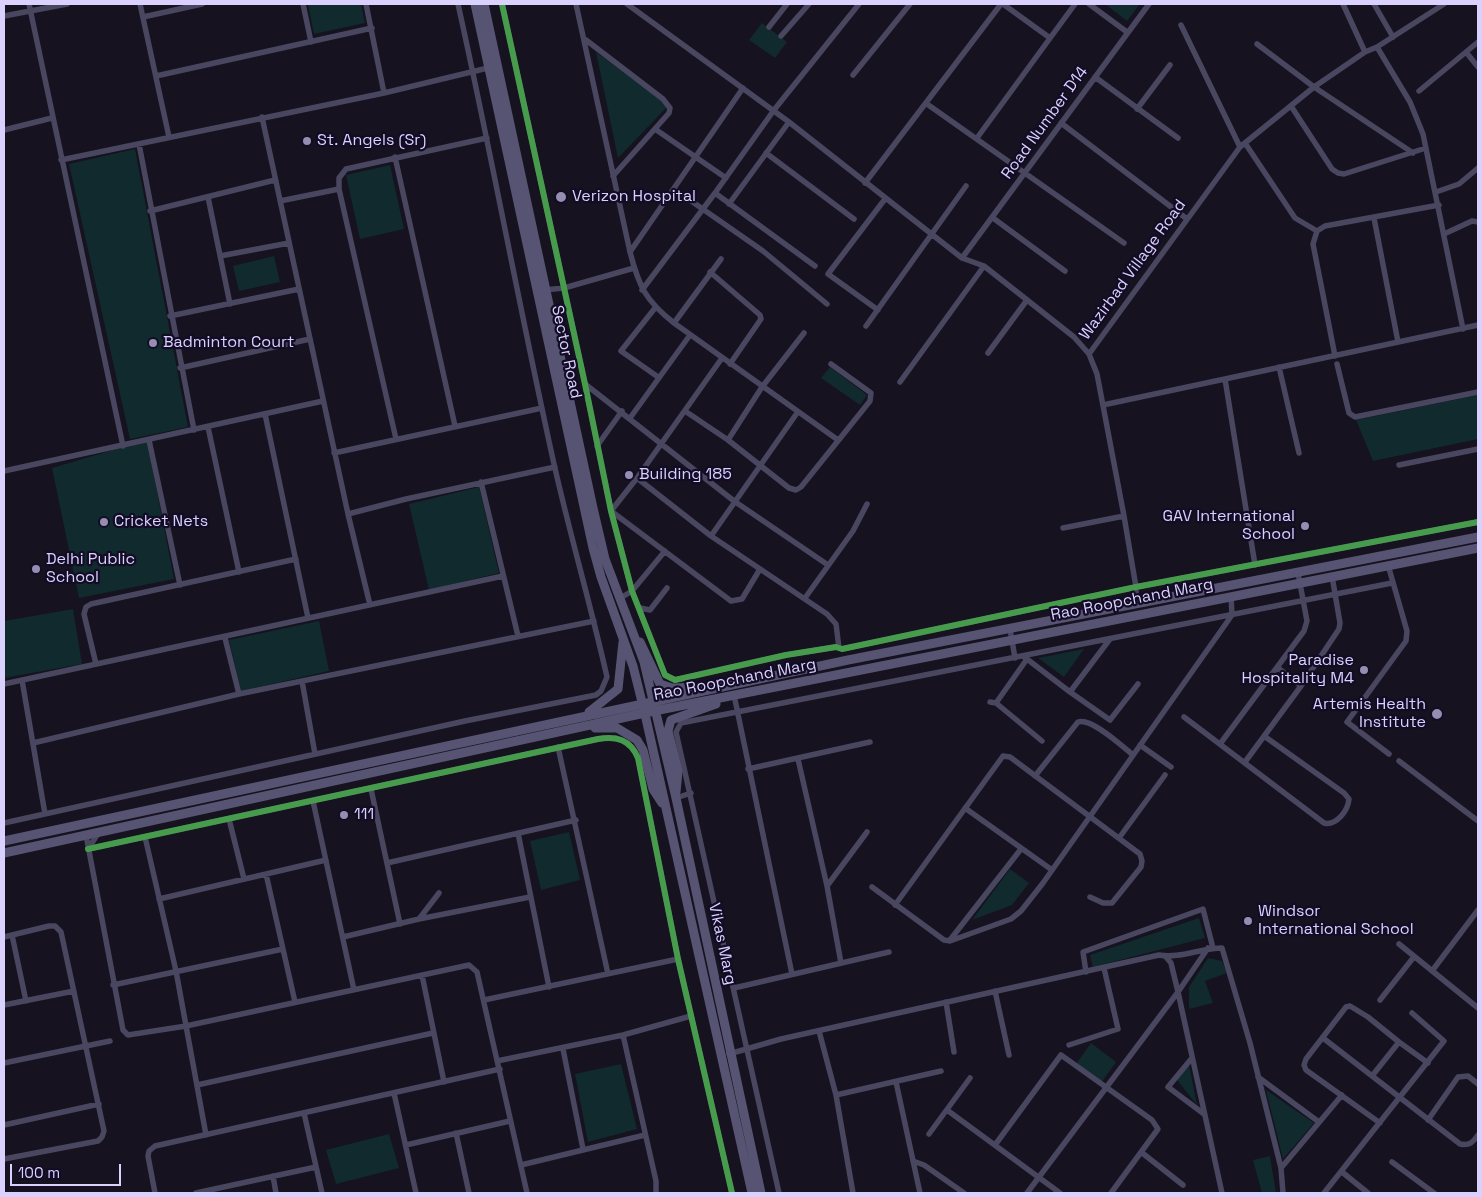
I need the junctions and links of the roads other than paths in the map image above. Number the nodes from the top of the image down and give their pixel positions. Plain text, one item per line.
1 (29, 4) edge
2 (67, 4) edge
3 (140, 4) edge
4 (202, 4) edge
5 (303, 4) edge
6 (366, 4) edge
7 (458, 4) edge
8 (475, 4) edge
9 (484, 4) edge
10 (502, 4) edge
11 (576, 4) edge
12 (627, 4) edge
13 (787, 4) edge
14 (809, 4) edge
15 (859, 4) edge
16 (910, 4) edge
17 (1002, 4) edge
18 (1075, 4) edge
19 (1090, 4) edge
20 (1149, 4) edge
21 (1343, 4) edge
22 (1374, 4) edge
23 (1444, 4) edge
24 (1436, 6) edge
25 (30, 12) junction
26 (4, 16) edge
27 (143, 17) junction
28 (1181, 25) dead end
29 (769, 27) dead end
30 (372, 28) junction
31 (1128, 32) junction
32 (781, 36) dead end
33 (1393, 37) junction
34 (1050, 38) junction
35 (586, 40) junction
36 (311, 42) junction
37 (1478, 42) edge
38 (1257, 44) dead end
39 (1377, 47) junction
40 (1364, 52) junction
41 (1466, 52) junction
42 (1170, 66) dead end
43 (493, 67) junction
44 (1478, 68) edge
45 (473, 72) junction
46 (853, 75) dead end
47 (156, 76) junction
48 (1095, 77) junction
49 (1314, 87) junction
50 (744, 88) junction
51 (1419, 91) dead end
52 (384, 93) junction
53 (927, 104) junction
54 (1291, 106) junction
55 (774, 110) junction
56 (1137, 110) junction
57 (262, 117) junction
58 (52, 118) junction
59 (789, 122) junction
60 (1061, 123) junction
61 (655, 128) junction
62 (4, 130) edge
63 (169, 136) junction
64 (487, 138) junction
65 (977, 138) junction
66 (1178, 138) dead end
67 (139, 144) junction
68 (1243, 145) junction
69 (1426, 148) junction
70 (766, 153) junction
71 (1413, 153) junction
72 (395, 157) junction
73 (696, 158) junction
74 (62, 160) junction
75 (1478, 168) edge
76 (1026, 172) junction
77 (613, 176) junction
78 (726, 178) junction
79 (275, 180) junction
80 (865, 183) junction
81 (966, 186) dead end
82 (339, 189) junction
83 (674, 189) junction
84 (1436, 192) junction
85 (715, 193) junction
86 (208, 197) junction
87 (885, 198) junction
88 (280, 201) junction
89 (729, 204) junction
90 (1439, 205) junction
91 (703, 209) junction
92 (150, 211) junction
93 (1478, 216) edge
94 (993, 218) junction
95 (1374, 218) junction
96 (854, 219) dead end
97 (1187, 219) junction
98 (1475, 221) edge
99 (1317, 231) junction
100 (1444, 234) junction
101 (931, 235) junction
102 (289, 243) junction
103 (1124, 243) dead end
104 (630, 252) junction
105 (220, 256) junction
106 (962, 258) junction
107 (721, 259) dead end
108 (815, 266) dead end
109 (984, 266) junction
110 (634, 268) junction
111 (710, 272) junction
112 (1065, 272) dead end
113 (564, 288) junction
114 (299, 289) junction
115 (537, 290) junction
116 (547, 290) junction
117 (642, 290) junction
118 (1027, 300) junction
119 (230, 304) junction
120 (827, 304) dead end
121 (655, 308) junction
122 (878, 310) junction
123 (170, 316) junction
124 (674, 323) junction
125 (866, 326) dead end
126 (1478, 326) edge
127 (1463, 329) junction
128 (804, 333) dead end
129 (690, 335) junction
130 (310, 339) junction
131 (1398, 342) junction
132 (988, 353) dead end
133 (1089, 354) junction
134 (1335, 356) junction
135 (722, 358) junction
136 (730, 364) junction
137 (831, 364) dead end
138 (1337, 364) dead end
139 (1279, 367) junction
140 (180, 368) junction
141 (658, 377) junction
142 (1225, 379) junction
143 (900, 382) dead end
144 (585, 384) junction
145 (762, 388) junction
146 (1478, 392) edge
147 (323, 401) junction
148 (1103, 405) junction
149 (542, 408) junction
150 (622, 411) junction
151 (685, 411) junction
152 (797, 413) junction
153 (265, 414) junction
154 (630, 418) junction
155 (455, 426) junction
156 (208, 427) junction
157 (194, 430) junction
158 (396, 439) junction
159 (149, 440) junction
160 (728, 440) junction
161 (838, 440) junction
162 (661, 445) junction
163 (123, 446) junction
164 (597, 446) junction
165 (1478, 449) edge
166 (334, 453) junction
167 (1299, 453) dead end
168 (1399, 465) dead end
169 (759, 466) junction
170 (555, 467) junction
171 (4, 471) edge
172 (637, 478) junction
173 (482, 482) junction
174 (734, 501) junction
175 (867, 504) dead end
176 (611, 511) junction
177 (348, 514) junction
178 (1124, 516) junction
179 (1478, 522) edge
180 (1063, 528) dead end
181 (711, 536) junction
182 (1478, 536) edge
183 (1478, 548) edge
184 (665, 551) junction
185 (296, 559) junction
186 (828, 565) junction
187 (1388, 565) junction
188 (1255, 566) junction
189 (760, 569) junction
190 (239, 572) junction
191 (503, 576) junction
192 (1332, 576) junction
193 (1299, 578) junction
194 (1392, 583) junction
195 (180, 585) junction
196 (1136, 587) junction
197 (667, 588) dead end
198 (632, 591) junction
199 (1335, 594) junction
200 (1231, 596) junction
201 (805, 598) junction
202 (618, 599) junction
203 (1304, 599) junction
204 (370, 605) junction
205 (1136, 605) junction
206 (640, 608) junction
207 (1232, 615) junction
208 (308, 618) junction
209 (594, 621) junction
210 (1010, 629) junction
211 (518, 636) junction
212 (623, 636) junction
213 (635, 636) junction
214 (225, 638) junction
215 (1110, 639) junction
216 (1012, 640) junction
217 (840, 648) junction
218 (1015, 658) junction
219 (1025, 658) junction
220 (848, 660) junction
221 (96, 664) junction
222 (1278, 668) junction
223 (22, 680) junction
224 (302, 681) junction
225 (4, 684) edge
226 (1138, 684) dead end
227 (1301, 686) junction
228 (718, 688) junction
229 (1070, 692) junction
230 (238, 694) junction
231 (734, 696) junction
232 (724, 698) junction
233 (647, 702) junction
234 (736, 712) junction
235 (650, 713) junction
236 (582, 716) junction
237 (1184, 717) dead end
238 (577, 728) junction
239 (1264, 736) junction
240 (1042, 741) dead end
241 (870, 742) dead end
242 (33, 743) junction
243 (1220, 744) junction
244 (1140, 745) junction
245 (558, 748) junction
246 (315, 754) junction
247 (1389, 754) dead end
248 (1133, 755) junction
249 (798, 759) junction
250 (1399, 761) dead end
251 (1245, 762) junction
252 (1171, 767) dead end
253 (748, 769) junction
254 (1035, 776) junction
255 (1165, 776) dead end
256 (371, 789) junction
257 (691, 793) junction
258 (216, 796) junction
259 (676, 796) junction
260 (313, 802) junction
261 (218, 806) junction
262 (665, 808) junction
263 (965, 808) junction
264 (46, 814) junction
265 (1090, 817) junction
266 (229, 819) junction
267 (576, 820) junction
268 (1478, 821) edge
269 (4, 823) edge
270 (99, 832) junction
271 (867, 832) dead end
272 (518, 833) junction
273 (86, 835) junction
274 (145, 837) junction
275 (1119, 838) junction
276 (4, 841) edge
277 (88, 849) junction
278 (1021, 849) junction
279 (4, 853) edge
280 (326, 860) junction
281 (387, 864) junction
282 (1052, 870) junction
283 (266, 874) junction
284 (244, 879) junction
285 (827, 886) junction
286 (872, 887) dead end
287 (439, 893) dead end
288 (530, 897) junction
289 (1090, 897) dead end
290 (159, 899) junction
291 (894, 904) junction
292 (1478, 910) edge
293 (419, 919) junction
294 (400, 924) junction
295 (12, 935) junction
296 (4, 937) edge
297 (343, 937) junction
298 (950, 941) junction
299 (1399, 944) dead end
300 (1211, 948) junction
301 (282, 949) junction
302 (889, 952) dead end
303 (1166, 957) junction
304 (1414, 958) junction
305 (678, 959) junction
306 (841, 963) junction
307 (1104, 968) junction
308 (176, 971) junction
309 (1432, 971) junction
310 (1086, 972) junction
311 (608, 974) junction
312 (792, 974) junction
313 (422, 975) junction
314 (113, 985) junction
315 (549, 987) junction
316 (734, 988) junction
317 (354, 990) junction
318 (74, 991) junction
319 (995, 991) junction
320 (1178, 992) junction
321 (26, 1000) junction
322 (484, 1000) junction
323 (1380, 1000) dead end
324 (295, 1002) junction
325 (946, 1002) junction
326 (4, 1005) edge
327 (1478, 1008) edge
328 (1412, 1013) dead end
329 (692, 1016) junction
330 (186, 1026) junction
331 (819, 1031) junction
332 (433, 1033) junction
333 (623, 1035) junction
334 (1323, 1038) junction
335 (110, 1041) dead end
336 (1399, 1042) junction
337 (1069, 1045) dead end
338 (86, 1046) junction
339 (746, 1048) junction
340 (563, 1049) junction
341 (954, 1052) dead end
342 (726, 1055) junction
343 (1010, 1055) dead end
344 (1192, 1058) junction
345 (497, 1061) junction
346 (4, 1063) edge
347 (1428, 1063) junction
348 (500, 1069) junction
349 (941, 1071) dead end
350 (1372, 1076) junction
351 (1258, 1077) junction
352 (970, 1078) dead end
353 (444, 1082) junction
354 (896, 1082) junction
355 (1478, 1084) edge
356 (197, 1085) junction
357 (1105, 1088) junction
358 (394, 1093) junction
359 (836, 1095) junction
360 (1342, 1095) junction
361 (1401, 1098) junction
362 (99, 1104) junction
363 (947, 1110) junction
364 (304, 1113) junction
365 (1204, 1114) junction
366 (1428, 1120) junction
367 (510, 1121) junction
368 (1319, 1122) junction
369 (1380, 1123) junction
370 (4, 1124) edge
371 (456, 1133) junction
372 (929, 1134) dead end
373 (206, 1135) junction
374 (644, 1135) junction
375 (1478, 1135) edge
376 (406, 1145) junction
377 (995, 1145) junction
378 (583, 1149) junction
379 (1141, 1152) junction
380 (4, 1159) edge
381 (913, 1161) junction
382 (1392, 1162) dead end
383 (521, 1165) junction
384 (316, 1167) junction
385 (1281, 1168) junction
386 (1342, 1172) junction
387 (273, 1176) junction
388 (1038, 1177) junction
389 (1183, 1185) dead end
390 (156, 1193) edge
391 (196, 1193) edge
392 (276, 1193) edge
393 (322, 1193) edge
394 (416, 1193) edge
395 (469, 1193) edge
396 (527, 1193) edge
397 (656, 1193) edge
398 (732, 1193) edge
399 (752, 1193) edge
400 (761, 1193) edge
401 (780, 1193) edge
402 (853, 1193) edge
403 (920, 1193) edge
404 (964, 1193) edge
405 (1027, 1193) edge
406 (1060, 1193) edge
407 (1110, 1193) edge
408 (1222, 1193) edge
409 (1284, 1193) edge
410 (1324, 1193) edge
411 (1368, 1193) edge
412 (1434, 1193) edge

1 - 25 street
2 - 25 street
3 - 27 street
4 - 27 street
5 - 36 street
6 - 30 street
7 - 45 street
8 - 43 main road, Sector Road
9 - 43 main road, Sector Road
10 - 113 street
11 - 35 street
12 - 50 street
13 - 29 street
14 - 32 street
15 - 55 street
16 - 46 street
17 - 34 street
17 - 53 street
18 - 34 street
19 - 31 street
20 - 31 street, Road Number D14
21 - 40 street
22 - 33 street
23 - 24 street, Wazirbad Village Road
24 - 33 street, Wazirbad Village Road
25 - 26 street
25 - 58 street
27 - 47 street
28 - 68 street
30 - 36 street
30 - 52 street
31 - 48 street, Road Number D14
33 - 39 street, Wazirbad Village Road
34 - 65 street
35 - 61 street
35 - 77 street
36 - 47 street
37 - 41 street
38 - 49 street
39 - 40 street, Wazirbad Village Road
39 - 69 street
40 - 49 street, Wazirbad Village Road
41 - 44 street
41 - 51 street
42 - 56 street
43 - 45 street
43 - 115 main road, Sector Road
43 - 116 main road, Sector Road
45 - 52 street
45 - 64 street
47 - 63 street
48 - 56 street
48 - 60 street, Road Number D14
49 - 54 street, Wazirbad Village Road
49 - 71 street
50 - 55 street
50 - 73 street
52 - 57 street
53 - 65 street
53 - 80 street
54 - 68 street, Wazirbad Village Road
54 - 71 street
55 - 59 street
55 - 78 street
56 - 66 street
57 - 63 street
57 - 79 street
58 - 62 street
58 - 74 street
59 - 70 street
59 - 80 street
60 - 76 street, Road Number D14
60 - 97 street
61 - 73 street
61 - 77 street
63 - 67 street
64 - 72 street
64 - 149 street
65 - 76 street
67 - 74 street
67 - 92 street
68 - 97 street, Wazirbad Village Road
68 - 99 street
69 - 71 street
69 - 84 street
70 - 89 street
70 - 96 street
72 - 82 street
72 - 155 street
73 - 78 street
73 - 83 street
74 - 163 street
75 - 84 street
76 - 94 street, Road Number D14
76 - 103 street
77 - 104 street
78 - 85 street
79 - 86 street
79 - 88 street
80 - 87 street
81 - 101 street
82 - 88 street
82 - 158 street
83 - 91 street
83 - 104 street
84 - 90 street
85 - 89 street
85 - 91 street
86 - 92 street
86 - 105 street
87 - 101 street
87 - 122 street
88 - 102 street
89 - 108 street
90 - 95 street
90 - 100 street
91 - 117 street
91 - 120 street
92 - 123 street
93 - 98 street
94 - 106 street, Road Number D14
94 - 112 street
95 - 99 street
95 - 131 street
97 - 133 street, Wazirbad Village Road
98 - 100 street
99 - 134 street
100 - 127 street
101 - 106 street
101 - 122 street
102 - 105 street
102 - 114 street
104 - 110 street
105 - 119 street
106 - 109 street
107 - 111 street
109 - 118 street
109 - 143 street
110 - 113 street
110 - 117 street
111 - 124 street
111 - 136 street
113 - 116 street
113 - 144 street
114 - 119 street
114 - 130 street
115 - 116 street
115 - 212 main road, Sector Road
116 - 202 main road, Sector Road
117 - 121 street
118 - 132 street
118 - 133 street
119 - 123 street
121 - 124 street
121 - 141 street
122 - 125 street
123 - 140 street
124 - 129 street
126 - 127 street
127 - 131 street
128 - 145 street
129 - 135 street
129 - 141 street
130 - 140 street
130 - 147 street
131 - 134 street
133 - 148 street, Wazirbad Village Road
134 - 139 street
135 - 136 street
135 - 151 street
136 - 145 street
137 - 161 street
138 - 146 street
139 - 142 street
139 - 167 street
140 - 157 street
141 - 154 street
142 - 148 street
142 - 188 street
144 - 150 street
144 - 164 street
145 - 152 street
145 - 160 street
147 - 153 street
147 - 166 street
148 - 178 street, Wazirbad Village Road
149 - 155 street
149 - 170 street
150 - 154 street
150 - 164 street
151 - 160 street
151 - 162 street
152 - 161 street
152 - 169 street
153 - 156 street
153 - 185 street
154 - 162 street
155 - 158 street
156 - 157 street
156 - 190 street
157 - 159 street
158 - 166 street
159 - 163 street
159 - 195 street
160 - 169 street
161 - 169 street
162 - 172 street
162 - 174 street
163 - 171 street
164 - 176 street
165 - 168 street
166 - 177 street
169 - 174 street
170 - 173 street
170 - 209 street
172 - 176 street
172 - 181 street
173 - 177 street
173 - 191 street
174 - 181 street
174 - 186 street
175 - 186 street
176 - 184 street
176 - 198 street
177 - 204 street
178 - 180 street
178 - 196 street, Wazirbad Village Road
179 - 188 street
181 - 189 street
182 - 193 main road, Rao Roopchand Marg
183 - 187 main road, Rao Roopchand Marg
184 - 189 street
184 - 198 street
185 - 190 street
185 - 208 street
186 - 201 street
187 - 192 main road, Rao Roopchand Marg
187 - 194 street
188 - 196 street
189 - 201 street
190 - 195 street
191 - 204 street
191 - 211 street
192 - 193 main road, Rao Roopchand Marg
192 - 199 street
193 - 200 main road, Rao Roopchand Marg
193 - 203 street
193 - 205 main road, Rao Roopchand Marg
194 - 199 street
194 - 247 street
195 - 221 street
196 - 205 street, Wazirbad Village Road
196 - 217 street
197 - 206 street
198 - 202 street
198 - 206 street
199 - 203 street
199 - 227 street
200 - 207 street
200 - 216 main road, Rao Roopchand Marg
201 - 217 street
202 - 213 main road, Sector Road
203 - 207 street
203 - 222 street
204 - 208 street
205 - 210 main road, Rao Roopchand Marg
206 - 217 street
207 - 215 street
207 - 244 street
208 - 214 street
209 - 211 street
209 - 246 street
210 - 216 street
210 - 220 main road, Rao Roopchand Marg
211 - 224 street
212 - 233 main road, Sector Road
212 - 236 main road
213 - 228 main road
213 - 233 main road, Sector Road
214 - 221 street
214 - 230 street
215 - 219 street
215 - 229 street
216 - 218 street
216 - 231 main road, Rao Roopchand Marg
217 - 220 street
218 - 219 street
218 - 234 street
219 - 229 street
219 - 240 street
220 - 228 main road, Rao Roopchand Marg
221 - 223 street
222 - 227 street
222 - 243 street
223 - 225 street
223 - 242 street
224 - 230 street
224 - 246 street
226 - 229 street
227 - 239 street
228 - 233 main road, Rao Roopchand Marg
230 - 242 street
231 - 232 main road, Rao Roopchand Marg
231 - 234 street
232 - 235 main road, Rao Roopchand Marg
232 - 259 main road
233 - 235 main road, Vikas Marg
233 - 236 main road, Rao Roopchand Marg
234 - 253 street
234 - 257 street
235 - 238 main road, Rao Roopchand Marg
235 - 259 main road, Vikas Marg
235 - 262 main road, Vikas Marg
236 - 258 main road, Rao Roopchand Marg
237 - 243 street
238 - 261 main road
238 - 262 main road
239 - 251 street
239 - 251 street
241 - 249 street
242 - 264 street
243 - 251 street
244 - 248 street
244 - 252 street
245 - 256 street
245 - 267 street
245 - 305 street
246 - 264 street
248 - 254 street
248 - 265 street
249 - 253 street
249 - 285 street
250 - 268 street
253 - 312 street
254 - 263 street
254 - 265 street
255 - 275 street
256 - 260 street
256 - 281 street
257 - 259 street
257 - 316 street
258 - 261 main road
258 - 276 main road, Rao Roopchand Marg
259 - 342 main road, Vikas Marg
260 - 266 street
260 - 280 street
261 - 270 main road
262 - 342 main road, Vikas Marg
263 - 278 street
263 - 291 street
264 - 269 street
265 - 275 street
265 - 282 street
266 - 274 street
266 - 284 street
267 - 272 street
267 - 311 street
270 - 273 main road
270 - 277 street
271 - 285 street
272 - 281 street
272 - 288 street
273 - 277 street
273 - 279 main road
274 - 277 street
274 - 290 street
275 - 289 street
277 - 314 street
278 - 282 street
278 - 298 street
280 - 283 street
280 - 297 street
281 - 294 street
282 - 298 street
283 - 284 street
283 - 301 street
284 - 290 street
285 - 306 street
286 - 291 street
287 - 293 street
288 - 293 street
288 - 315 street
290 - 308 street
291 - 298 street
292 - 309 street
293 - 294 street
294 - 297 street
295 - 296 street
295 - 318 street
295 - 321 street
297 - 317 street
299 - 304 street
300 - 303 street
300 - 310 street
300 - 320 street
300 - 351 street
301 - 308 street
301 - 324 street
302 - 306 street
303 - 307 street
303 - 320 street
304 - 309 street
304 - 323 street
305 - 311 street
305 - 329 street
306 - 312 street
307 - 310 street
307 - 337 street
308 - 314 street
308 - 330 street
309 - 327 street
310 - 319 street
311 - 315 street
312 - 316 street
313 - 317 street
313 - 322 street
313 - 332 street
314 - 330 street
315 - 322 street
316 - 339 street
317 - 324 street
318 - 321 street
318 - 338 street
319 - 325 street
319 - 343 street
320 - 344 street
320 - 357 street
321 - 326 street
322 - 345 street
324 - 330 street
325 - 331 street
325 - 341 street
328 - 347 street
329 - 333 street
329 - 398 street
330 - 356 street
331 - 339 street
331 - 359 street
332 - 353 street
332 - 356 street
333 - 340 street
333 - 374 street
334 - 336 street
334 - 350 street
334 - 360 street
335 - 338 street
336 - 347 street
336 - 350 street
338 - 346 street
338 - 362 street
339 - 342 street
339 - 401 street
340 - 345 street
340 - 378 street
342 - 399 main road, Vikas Marg
342 - 400 main road, Vikas Marg
344 - 365 street
344 - 365 street
345 - 348 street
347 - 361 street
348 - 353 street
348 - 367 street
349 - 354 street
350 - 361 street
351 - 368 street
351 - 385 street
352 - 363 street
353 - 358 street
354 - 359 street
354 - 381 street
355 - 366 street
356 - 373 street
357 - 377 street
357 - 379 street
357 - 388 street
358 - 364 street
358 - 376 street
359 - 402 street
360 - 368 street
360 - 369 street
361 - 366 street
361 - 369 street
362 - 370 street
362 - 380 street
363 - 372 street
363 - 377 street
364 - 373 street
364 - 384 street
365 - 408 street
366 - 375 street
367 - 371 street
367 - 383 street
368 - 385 street
369 - 386 street
371 - 376 street
371 - 395 street
373 - 390 street
374 - 378 street
374 - 397 street
376 - 394 street
377 - 388 street
378 - 383 street
379 - 389 street
379 - 407 street
381 - 403 street
381 - 404 street
382 - 412 street
383 - 396 street
384 - 387 street
384 - 393 street
385 - 409 street
386 - 410 street
386 - 411 street
387 - 391 street
387 - 392 street
388 - 405 street
388 - 406 street

